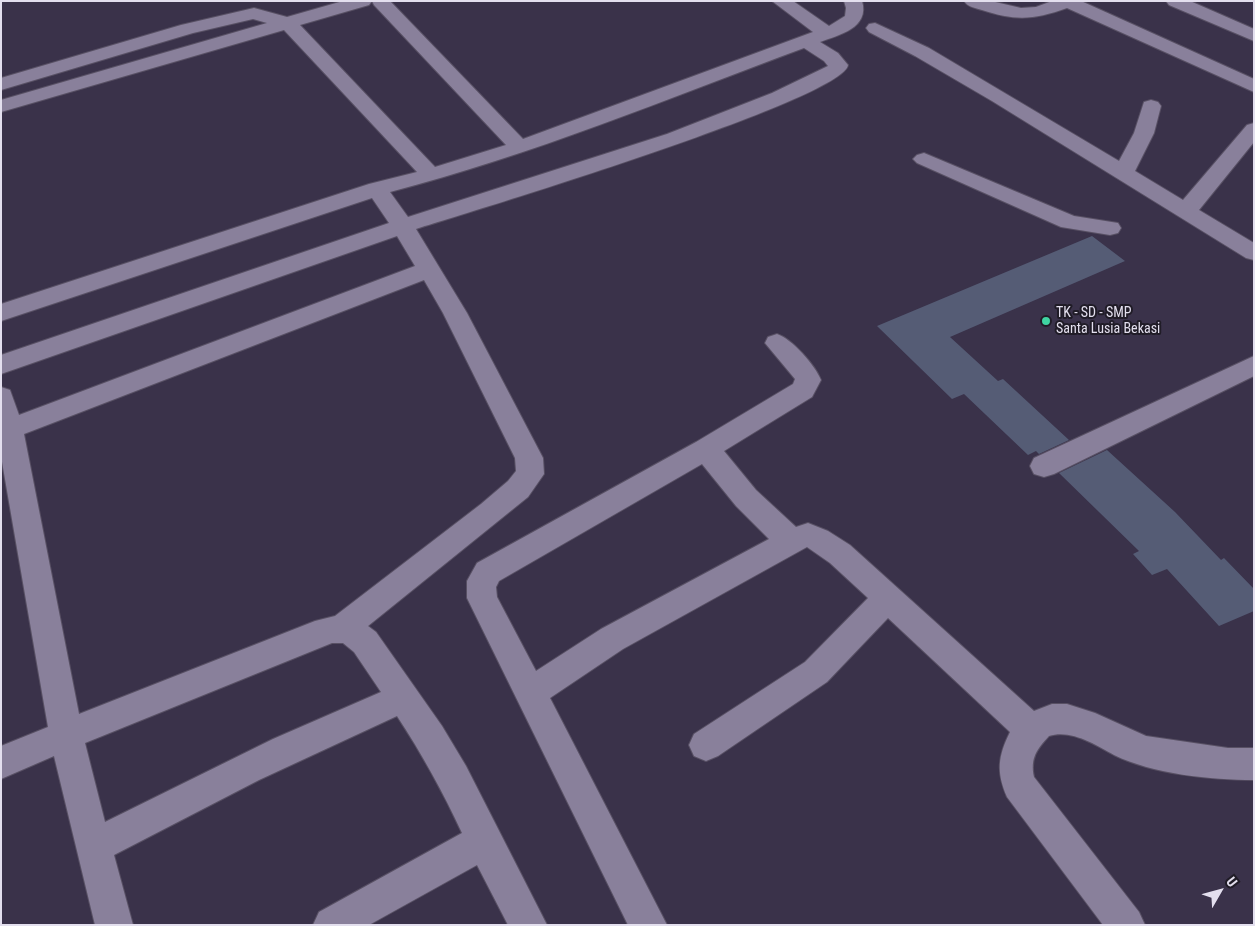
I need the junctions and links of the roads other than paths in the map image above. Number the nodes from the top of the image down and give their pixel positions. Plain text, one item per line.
1 (363, 1) edge
2 (380, 1) edge
3 (781, 1) edge
4 (853, 1) edge
5 (973, 1) edge
6 (1175, 1) edge
7 (1069, 2) edge
8 (289, 24) junction
9 (875, 28) dead end
10 (827, 33) junction
11 (1254, 36) edge
12 (806, 41) junction
13 (1, 84) edge
14 (1254, 86) edge
15 (1, 106) edge
16 (1151, 106) dead end
17 (1254, 130) edge
18 (520, 147) junction
19 (924, 159) dead end
20 (1122, 174) junction
21 (431, 176) junction
22 (377, 189) junction
23 (1186, 211) junction
24 (404, 226) junction
25 (1110, 228) dead end
26 (1254, 253) edge
27 (428, 270) junction
28 (1, 313) edge
29 (778, 343) dead end
30 (1, 365) edge
31 (1254, 365) edge
32 (1, 397) edge
33 (10, 429) junction
34 (706, 449) junction
35 (1044, 466) dead end
36 (791, 541) junction
37 (888, 598) junction
38 (342, 628) junction
39 (530, 693) junction
40 (403, 698) junction
41 (1031, 730) junction
42 (66, 735) junction
43 (706, 745) dead end
44 (1, 762) edge
45 (1254, 764) edge
46 (484, 841) junction
47 (93, 847) junction
48 (114, 925) edge
49 (332, 925) edge
50 (528, 925) edge
51 (648, 925) edge
52 (1126, 925) edge

1 - 8 street
2 - 18 street
3 - 10 street
4 - 10 street
5 - 7 street
6 - 11 street
7 - 14 street
8 - 13 street
8 - 15 street
8 - 21 street
9 - 20 street
10 - 12 street
12 - 18 street
12 - 24 street
16 - 20 street
17 - 23 street
18 - 21 street
19 - 25 street
20 - 23 street
21 - 22 street
22 - 24 street
22 - 28 street
23 - 26 street
24 - 27 street
24 - 30 street
27 - 33 street
27 - 38 street
29 - 34 street
31 - 35 street
32 - 33 street
33 - 42 street
34 - 36 street
34 - 39 street
36 - 37 street
36 - 39 street
37 - 41 street
37 - 43 street
38 - 40 street
38 - 42 street
39 - 51 street
40 - 46 street
40 - 47 street
41 - 45 street
41 - 52 street
42 - 44 street
42 - 47 street
46 - 49 street
46 - 50 street
47 - 48 street

